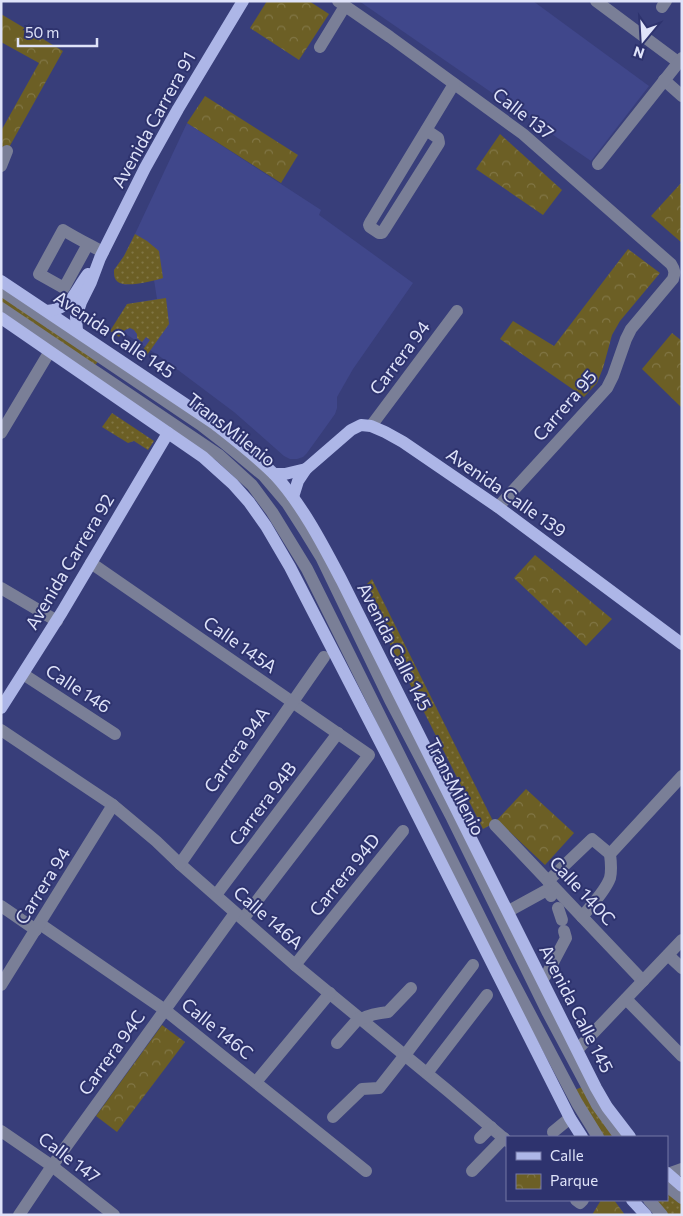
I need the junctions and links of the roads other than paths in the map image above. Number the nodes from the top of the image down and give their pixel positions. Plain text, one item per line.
1 (243, 1) edge
2 (596, 1) edge
3 (341, 4) edge
4 (613, 6) edge
5 (320, 47) dead end
6 (680, 60) edge
7 (664, 80) junction
8 (454, 84) junction
9 (682, 96) edge
10 (426, 130) junction
11 (8, 151) dead end
12 (598, 164) dead end
13 (1, 166) edge
14 (88, 244) junction
15 (102, 255) junction
16 (674, 269) joint
17 (1, 280) edge
18 (1, 290) edge
19 (1, 308) edge
20 (47, 311) junction
21 (457, 311) dead end
22 (1, 318) edge
23 (77, 332) junction
24 (50, 351) junction
25 (371, 426) junction
26 (1, 433) edge
27 (168, 433) junction
28 (306, 469) junction
29 (274, 474) junction
30 (293, 497) junction
31 (498, 507) junction
32 (91, 563) junction
33 (1, 588) edge
34 (57, 621) junction
35 (680, 640) edge
36 (324, 657) dead end
37 (22, 674) junction
38 (292, 702) junction
39 (1, 708) edge
40 (1, 730) edge
41 (338, 733) junction
42 (115, 734) dead end
43 (370, 755) joint
44 (682, 776) edge
45 (113, 805) junction
46 (495, 824) dead end
47 (403, 831) dead end
48 (610, 854) junction
49 (180, 864) junction
50 (548, 881) junction
51 (216, 895) junction
52 (551, 896) dead end
53 (1, 906) edge
54 (507, 912) junction
55 (239, 916) junction
56 (582, 917) junction
57 (561, 920) dead end
58 (38, 927) junction
59 (682, 940) edge
60 (668, 955) junction
61 (295, 965) junction
62 (472, 965) dead end
63 (682, 968) edge
64 (542, 981) junction
65 (643, 981) junction
66 (1, 985) edge
67 (411, 988) dead end
68 (330, 994) junction
69 (488, 995) dead end
70 (626, 999) junction
71 (166, 1010) junction
72 (360, 1018) junction
73 (336, 1044) dead end
74 (576, 1051) junction
75 (405, 1055) junction
76 (682, 1056) edge
77 (427, 1073) junction
78 (256, 1082) junction
79 (333, 1117) dead end
80 (570, 1118) junction
81 (491, 1127) junction
82 (1, 1131) edge
83 (553, 1132) dead end
84 (581, 1136) edge
85 (597, 1136) edge
86 (619, 1136) edge
87 (629, 1136) edge
88 (480, 1138) dead end
89 (505, 1139) edge
90 (52, 1166) junction
91 (682, 1169) edge
92 (366, 1171) dead end
93 (472, 1171) dead end
94 (668, 1177) edge
95 (668, 1179) edge
96 (668, 1179) edge
97 (682, 1186) edge
98 (682, 1198) edge
99 (627, 1201) edge
100 (633, 1201) edge
101 (650, 1201) edge
102 (19, 1215) edge
103 (114, 1215) edge
104 (637, 1215) edge
105 (646, 1215) edge
106 (662, 1215) edge

1 - 15 main road, Avenida Carrera 91
2 - 4 street
3 - 5 street
3 - 8 street, Calle 137
4 - 6 street
6 - 7 street
7 - 9 street
7 - 12 street
8 - 10 street
8 - 16 street, Calle 137
10 - 10 street
11 - 13 street
14 - 14 street
14 - 15 street
15 - 20 main road, Avenida Carrera 91
15 - 23 main road, Avenida Carrera 91
16 - 31 street, Carrera 95
17 - 20 main road, Avenida Calle 145
18 - 86 street, TransMilenio
19 - 85 street, TransMilenio
20 - 23 main road, Avenida Calle 145
21 - 25 street, Carrera 94
22 - 24 main road
23 - 29 main road, Avenida Calle 145
24 - 26 street
24 - 27 main road
25 - 28 main road
25 - 31 main road, Avenida Calle 139
27 - 32 main road, Avenida Carrera 92
27 - 80 main road
28 - 29 main road
28 - 30 main road
29 - 30 main road, Avenida Calle 145
30 - 54 main road, Avenida Calle 145
31 - 35 main road, Avenida Calle 139
32 - 34 main road, Avenida Carrera 92
32 - 38 street, Calle 145A
33 - 34 street
34 - 37 main road, Avenida Carrera 92
36 - 38 street, Carrera 94A
37 - 39 main road, Avenida Carrera 92
37 - 42 street, Calle 146
38 - 41 street, Calle 145A
38 - 49 street, Carrera 94A
40 - 45 street, Calle 146A
41 - 43 street, Calle 145A
41 - 51 street, Carrera 94B
43 - 55 street, Carrera 94C
44 - 48 street
45 - 49 street, Calle 146A
45 - 58 street, Carrera 94
46 - 50 street, Calle 140C
47 - 61 street, Carrera 94D
48 - 50 street
48 - 56 street
49 - 51 street, Calle 146A
50 - 56 street, Calle 140C
51 - 55 street, Calle 146A
52 - 54 street
53 - 58 street, Calle 146C
54 - 64 main road, Avenida Calle 145
55 - 61 street, Calle 146A
55 - 71 street, Carrera 94C
56 - 65 street, Calle 140C
57 - 64 street
58 - 66 street, Carrera 94
58 - 71 street, Calle 146C
59 - 60 street
60 - 63 street
60 - 65 street
61 - 68 street, Calle 146A
62 - 75 street
64 - 74 main road, Avenida Calle 145
65 - 70 street
67 - 72 street
68 - 72 street, Calle 146A
68 - 78 street
69 - 77 street
70 - 74 street
70 - 76 street
71 - 78 street, Calle 146C
71 - 90 street, Carrera 94C
72 - 73 street
72 - 75 street, Calle 146A
74 - 87 main road, Avenida Calle 145
75 - 77 street, Calle 146A
75 - 79 street
77 - 81 street, Calle 146A
78 - 92 street, Calle 146C
80 - 83 street
80 - 84 main road
81 - 88 street
81 - 89 street, Calle 146A
82 - 90 street, Calle 147
89 - 93 street
90 - 102 street, Carrera 94C
90 - 103 street, Calle 147
91 - 94 street
95 - 97 main road
96 - 98 street
99 - 104 main road
100 - 105 main road
101 - 106 street

